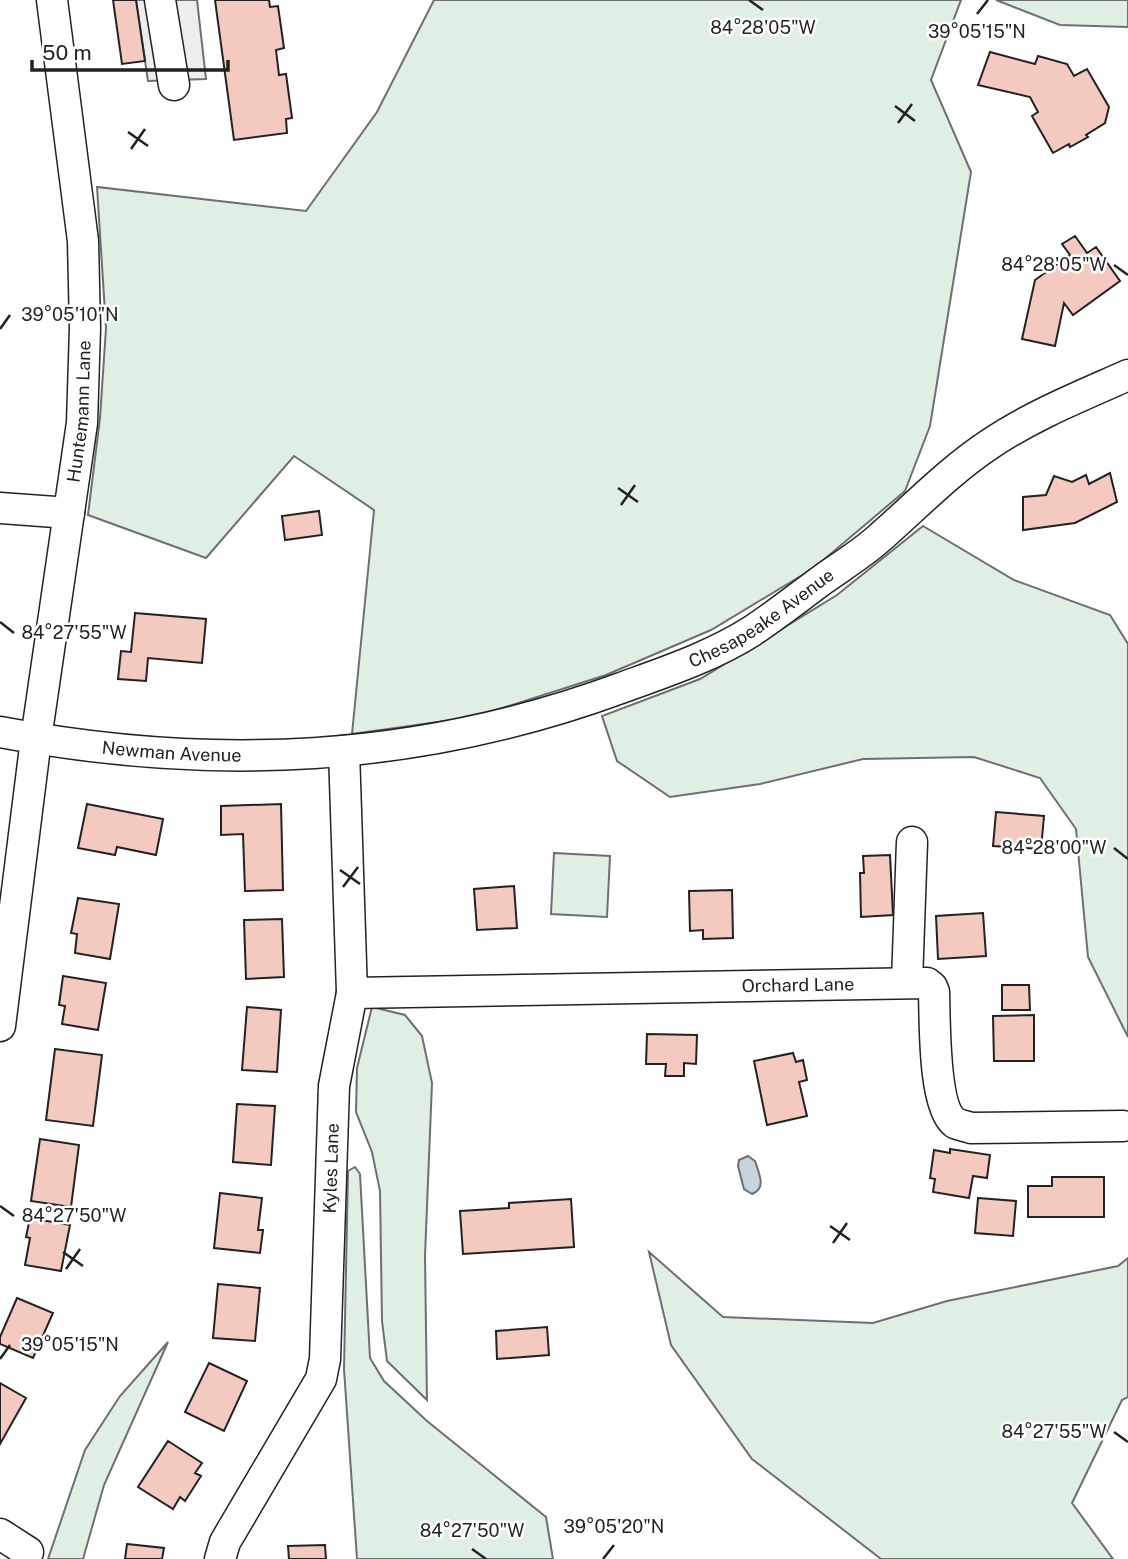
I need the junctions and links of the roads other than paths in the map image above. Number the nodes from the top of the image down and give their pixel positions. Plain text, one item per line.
1 (52, 0) edge
2 (160, 0) edge
3 (174, 85) dead end
4 (1128, 375) edge
5 (0, 508) edge
6 (69, 513) junction
7 (0, 732) edge
8 (36, 739) junction
9 (344, 751) junction
10 (912, 842) dead end
11 (907, 982) junction
12 (352, 993) junction
13 (0, 1026) edge
14 (1124, 1126) dead end
15 (0, 1534) edge
16 (27, 1552) dead end
17 (220, 1559) edge

1 - 6 street, Huntemann Lane
2 - 3 street
4 - 9 street, Chesapeake Avenue
5 - 6 street
6 - 8 street, Huntemann Lane
7 - 8 street, Newman Avenue
8 - 9 street, Newman Avenue
8 - 13 street, Huntemann Lane
9 - 12 street, Kyles Lane
10 - 11 street
11 - 12 street, Orchard Lane
11 - 14 street, Orchard Lane
12 - 17 street, Kyles Lane
15 - 16 street

